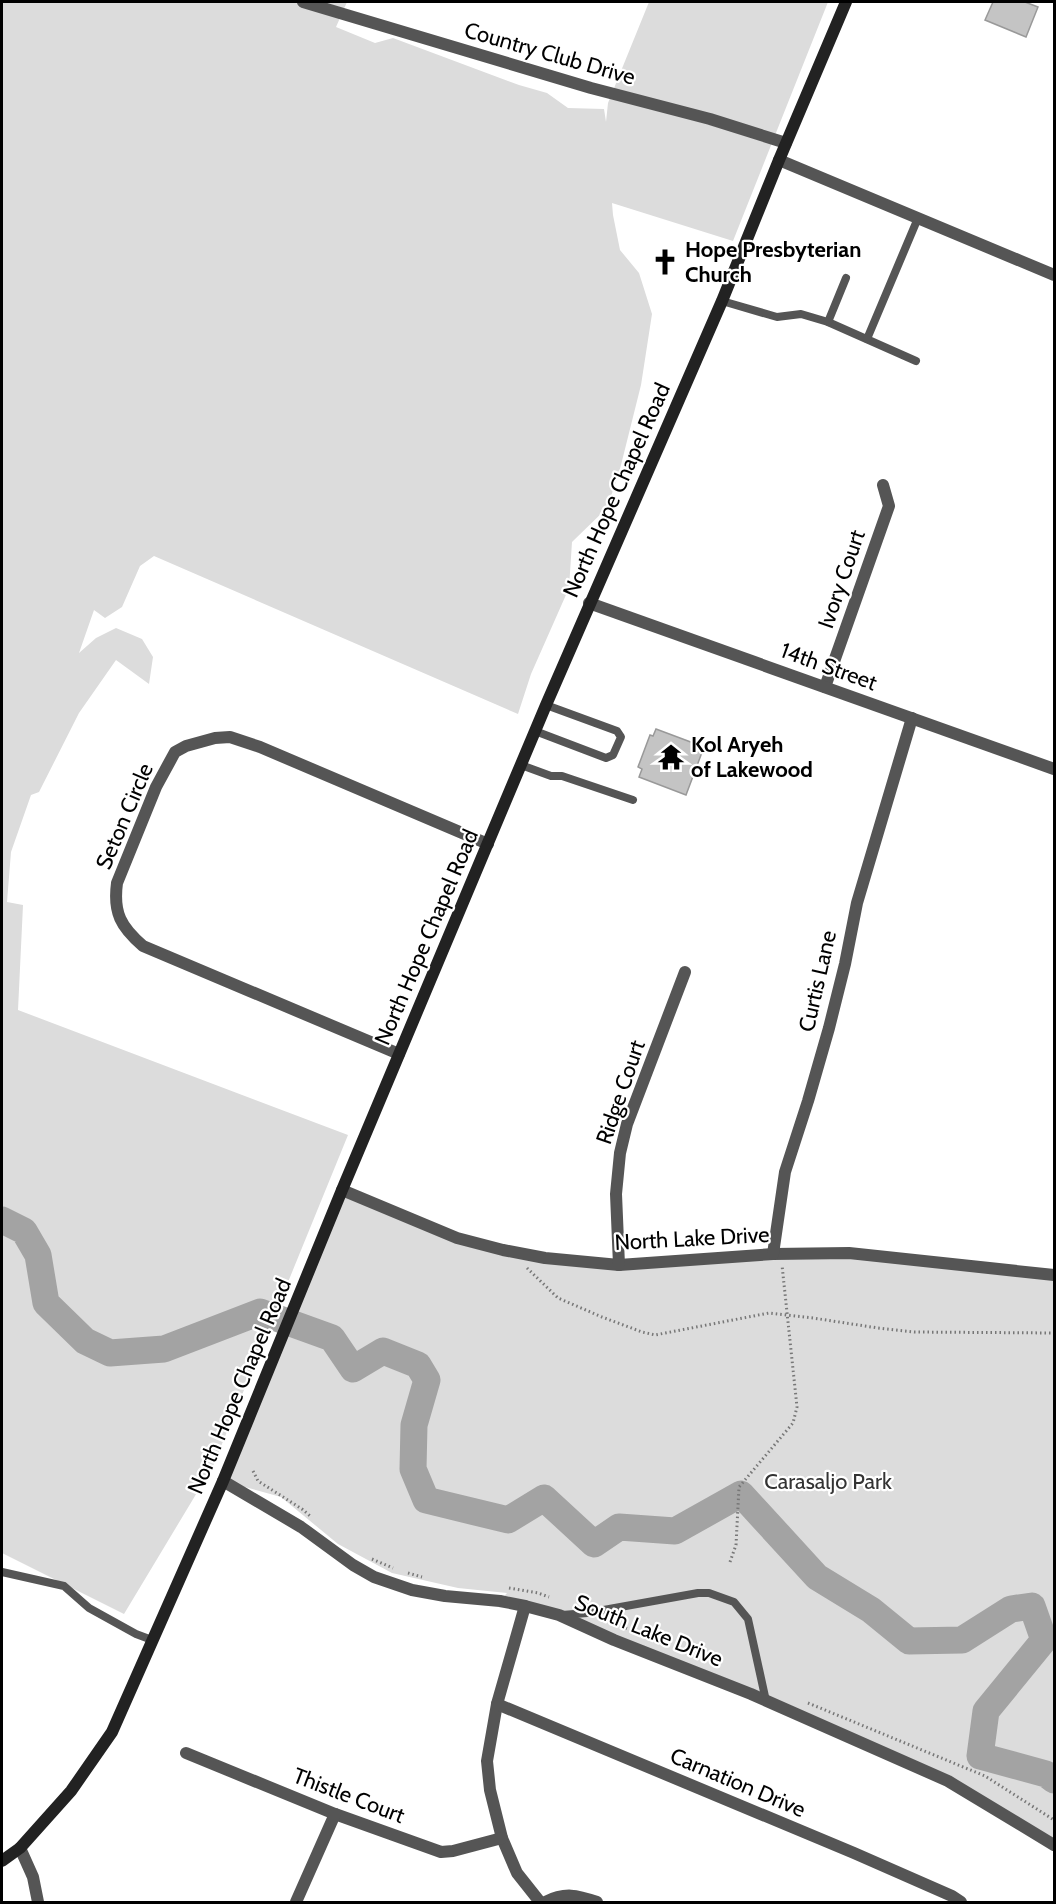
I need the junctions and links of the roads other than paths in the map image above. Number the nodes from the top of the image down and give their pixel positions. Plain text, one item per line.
1 (303, 2) edge
2 (846, 2) edge
3 (786, 143) junction
4 (779, 160) junction
5 (918, 218) junction
6 (1054, 275) edge
7 (846, 278) dead end
8 (722, 301) junction
9 (828, 322) junction
10 (867, 339) junction
11 (916, 361) dead end
12 (883, 485) dead end
13 (589, 603) junction
14 (825, 687) junction
15 (546, 705) junction
16 (912, 718) junction
17 (535, 731) junction
18 (521, 765) junction
19 (1054, 769) edge
20 (633, 800) dead end
21 (488, 844) junction
22 (685, 972) dead end
23 (399, 1054) junction
24 (342, 1190) junction
25 (777, 1254) junction
26 (619, 1265) junction
27 (1054, 1275) edge
28 (223, 1481) junction
29 (2, 1572) edge
30 (525, 1606) junction
31 (559, 1615) junction
32 (152, 1640) junction
33 (766, 1701) junction
34 (497, 1704) junction
35 (186, 1753) dead end
36 (335, 1814) junction
37 (502, 1838) junction
38 (1054, 1845) edge
39 (20, 1848) junction
40 (2, 1861) edge
41 (954, 1900) edge
42 (38, 1902) edge
43 (296, 1902) edge
44 (540, 1902) edge
45 (546, 1902) edge
46 (597, 1902) edge

1 - 3 street, Country Club Drive
2 - 3 main road, North Hope Chapel Road
3 - 4 main road, North Hope Chapel Road
4 - 5 street
4 - 8 main road, North Hope Chapel Road
5 - 6 street
5 - 10 lane
7 - 9 lane
8 - 9 lane
8 - 13 main road, North Hope Chapel Road
9 - 10 lane
10 - 11 lane
12 - 14 street, Ivory Court
13 - 14 street, 14th Street
13 - 15 main road, North Hope Chapel Road
14 - 16 street, 14th Street
15 - 17 main road, North Hope Chapel Road
15 - 17 lane
16 - 19 street, 14th Street
16 - 25 street, Curtis Lane
17 - 18 main road, North Hope Chapel Road
18 - 20 lane
18 - 21 main road, North Hope Chapel Road
21 - 23 main road, North Hope Chapel Road
21 - 23 street, Seton Circle
22 - 26 street, Ridge Court
23 - 24 main road, North Hope Chapel Road
24 - 26 street, North Lake Drive
24 - 28 main road, North Hope Chapel Road
25 - 26 street, North Lake Drive
25 - 27 street, North Lake Drive
28 - 30 street, South Lake Drive
28 - 32 main road, North Hope Chapel Road
29 - 32 lane
30 - 31 street, South Lake Drive
30 - 34 street
31 - 33 street, South Lake Drive
31 - 33 lane
32 - 39 main road, North Hope Chapel Road
33 - 38 street, South Lake Drive
34 - 37 street
34 - 41 street, Carnation Drive
35 - 36 street, Thistle Court
36 - 37 street, Thistle Court
36 - 43 street
37 - 44 street
39 - 40 main road, North Hope Chapel Road
39 - 42 street
45 - 46 street

